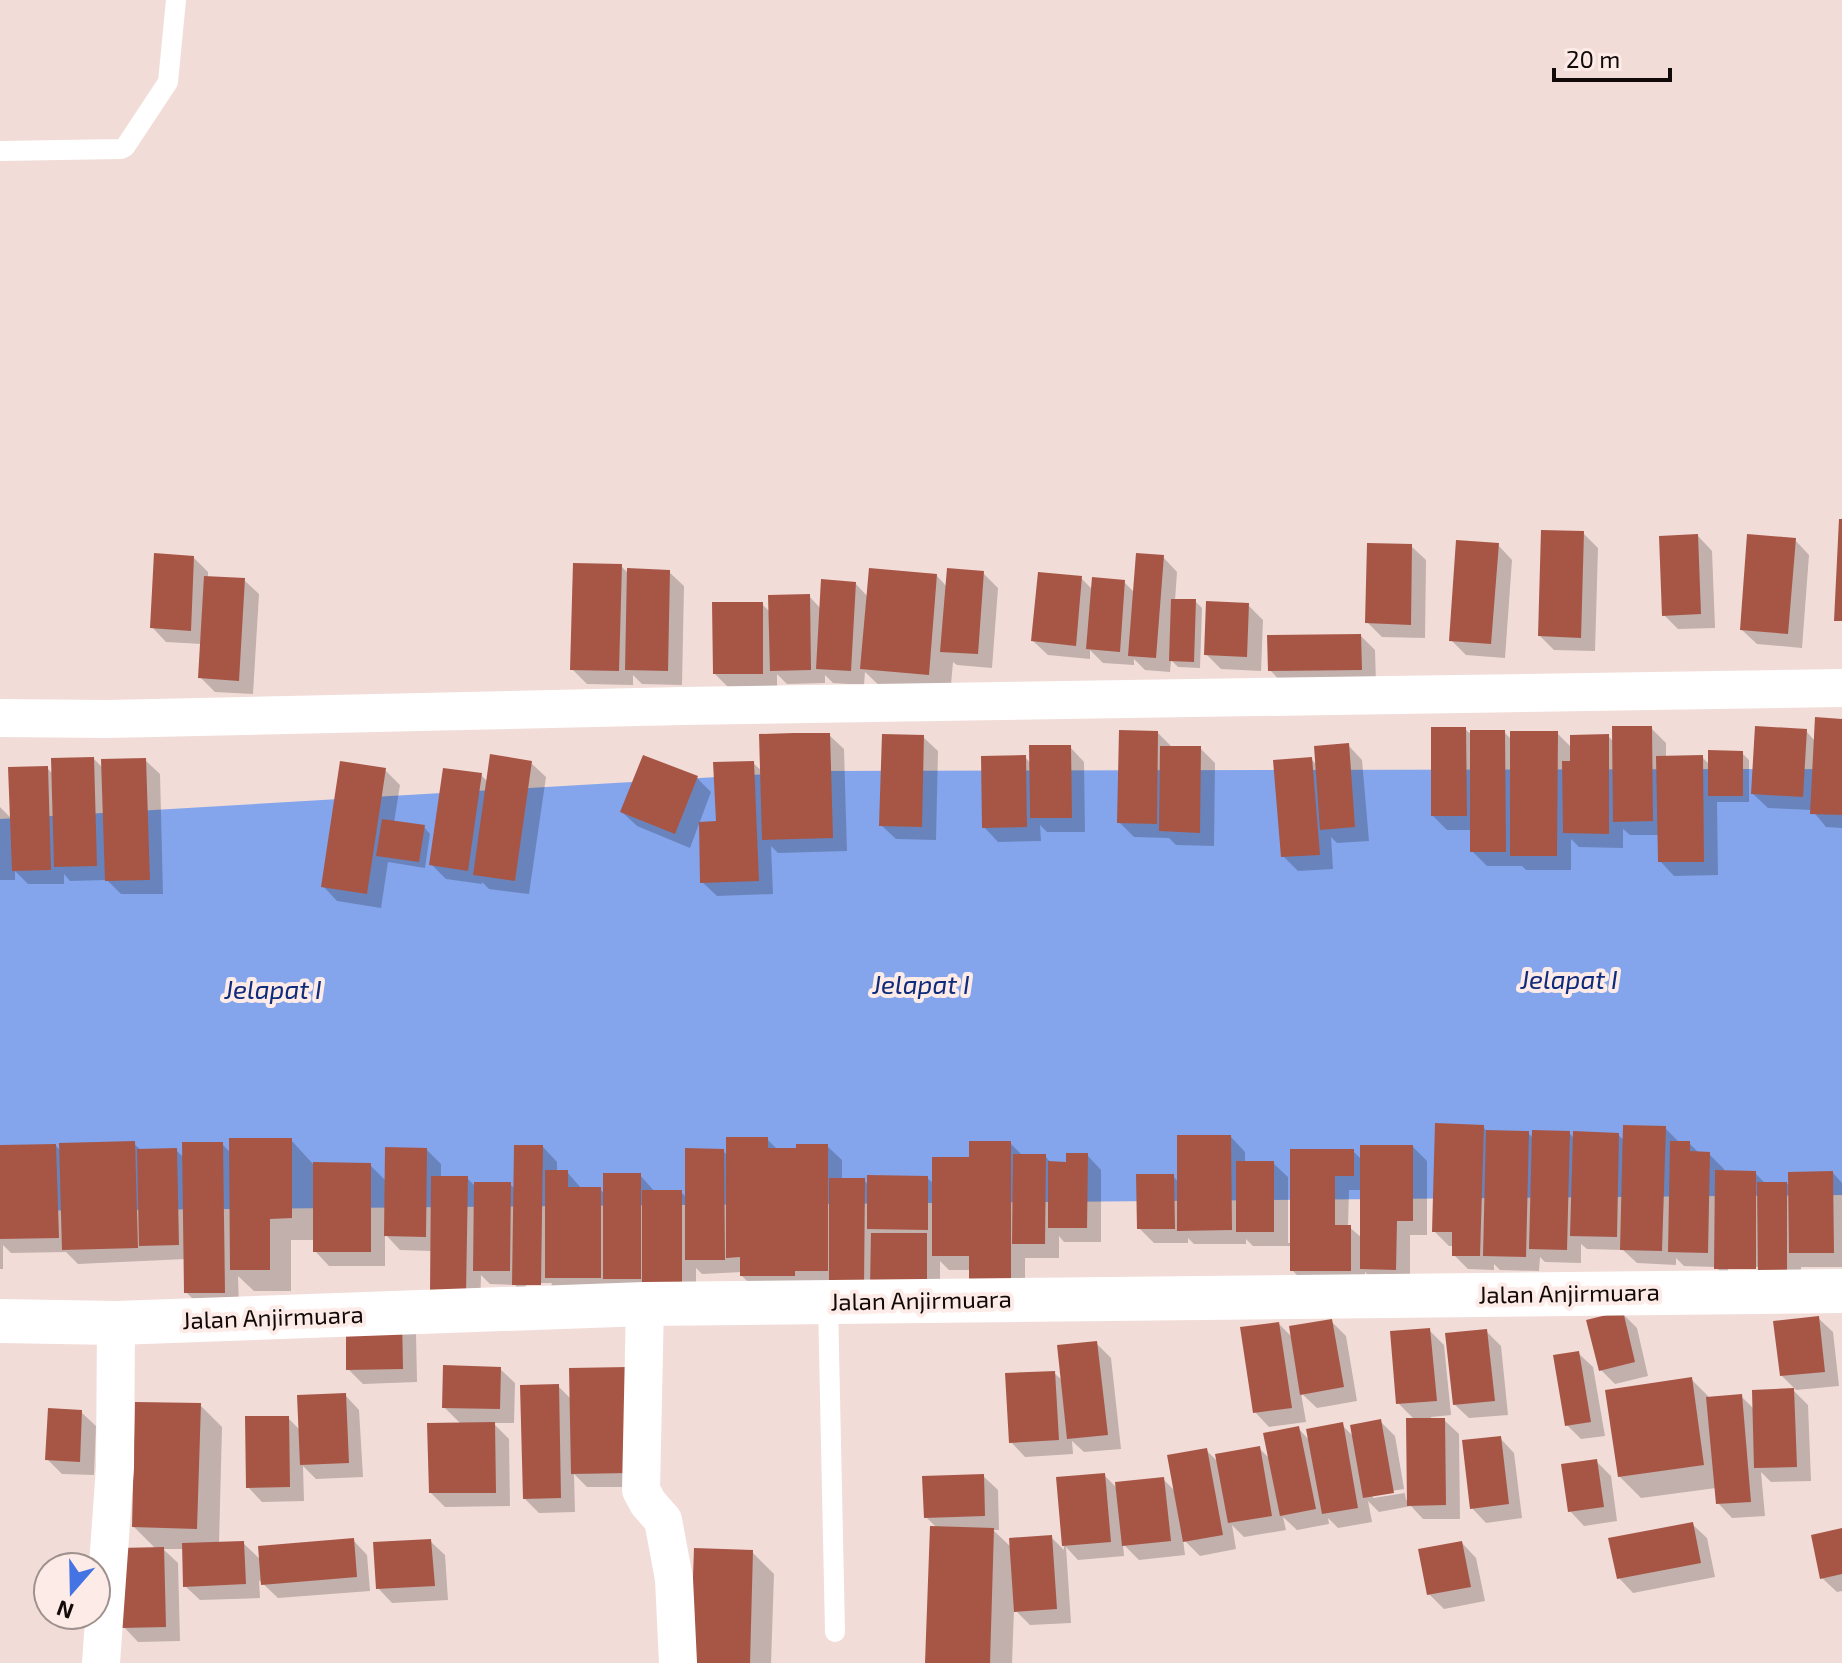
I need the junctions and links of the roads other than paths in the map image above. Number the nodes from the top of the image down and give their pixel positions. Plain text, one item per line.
1 (176, 0) edge
2 (0, 151) edge
3 (1842, 688) edge
4 (0, 718) edge
5 (1842, 1291) edge
6 (828, 1302) junction
7 (645, 1304) junction
8 (0, 1321) edge
9 (116, 1323) junction
10 (835, 1632) dead end
11 (101, 1663) edge
12 (678, 1663) edge

1 - 2 lane
3 - 4 street
5 - 6 street, Jalan Anjirmuara
6 - 7 street, Jalan Anjirmuara
6 - 10 lane
7 - 9 street, Jalan Anjirmuara
7 - 12 street
8 - 9 street, Jalan Anjirmuara
9 - 11 street

